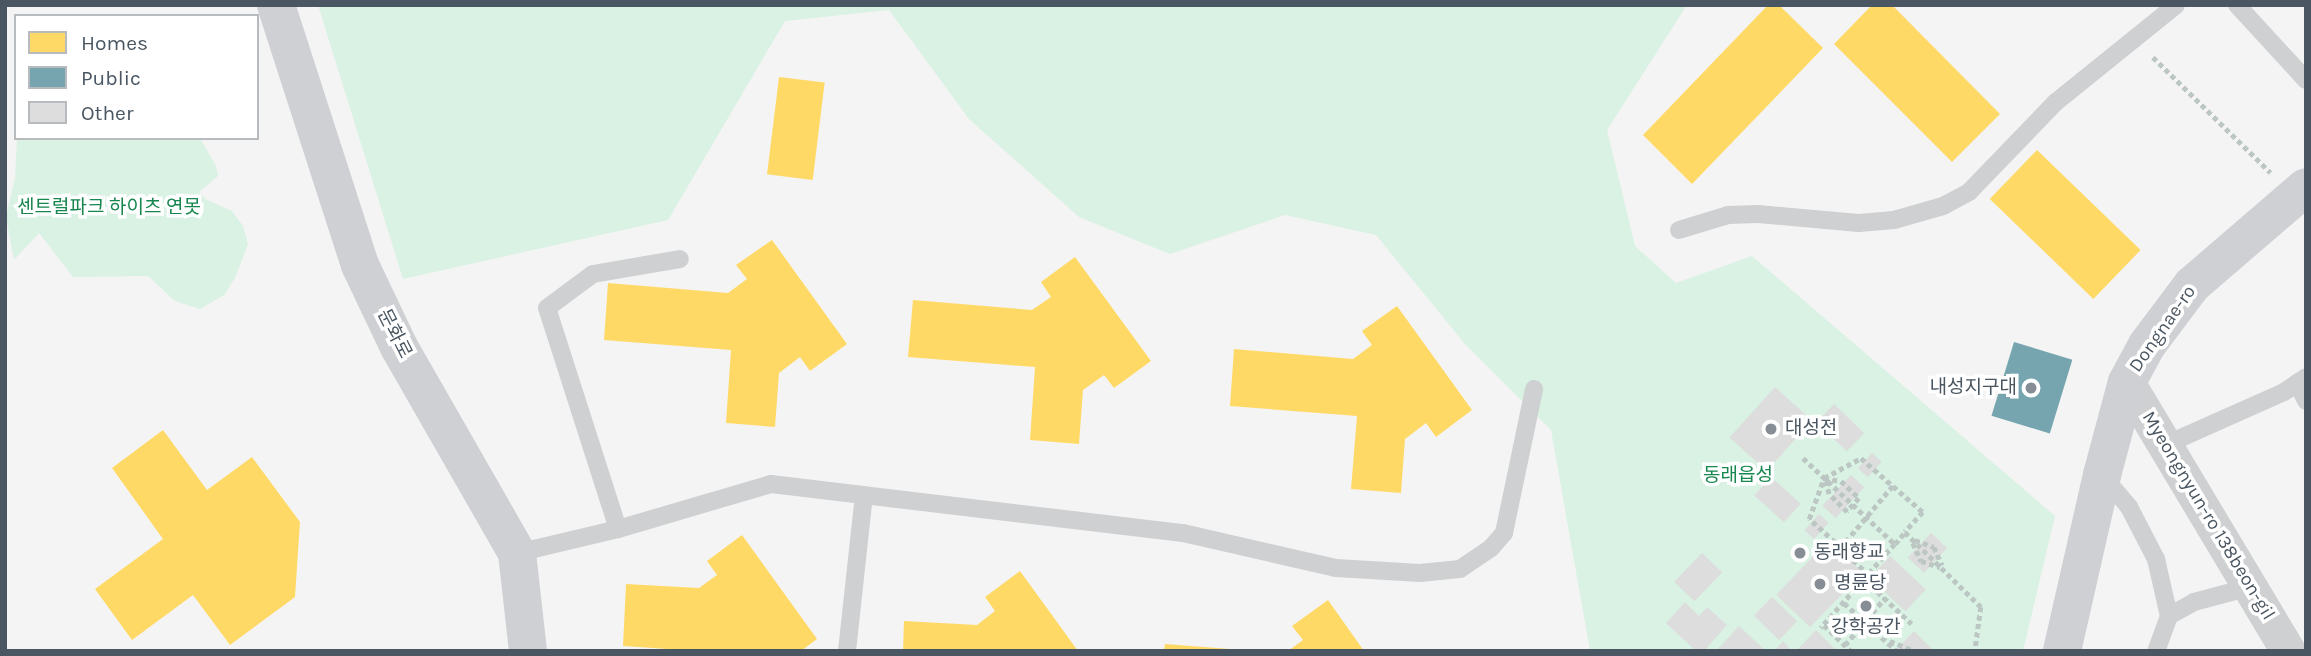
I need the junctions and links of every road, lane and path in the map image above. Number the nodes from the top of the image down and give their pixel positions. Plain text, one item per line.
1 (276, 5) edge
2 (2176, 5) edge
3 (2237, 5) edge
4 (2137, 37) junction
5 (2306, 80) edge
6 (2299, 202) edge
7 (1679, 230) dead end
8 (680, 259) dead end
9 (2301, 380) edge
10 (2127, 382) junction
11 (1534, 388) dead end
12 (2306, 401) edge
13 (2165, 445) junction
14 (1803, 458) dead end
15 (2102, 475) junction
16 (1824, 478) junction
17 (1893, 486) junction
18 (864, 495) junction
19 (1853, 505) junction
20 (1867, 518) junction
21 (618, 529) junction
22 (1905, 532) junction
23 (1911, 539) junction
24 (1895, 544) junction
25 (1841, 548) junction
26 (517, 553) junction
27 (1944, 569) junction
28 (1869, 575) junction
29 (1865, 580) junction
30 (2250, 587) junction
31 (1885, 598) junction
32 (1844, 603) junction
33 (2169, 616) junction
34 (1865, 621) junction
35 (1912, 624) dead end
36 (1886, 640) junction
37 (1845, 645) junction
38 (527, 650) edge
39 (847, 651) edge
40 (1851, 651) edge
41 (1891, 651) edge
42 (1897, 651) edge
43 (1915, 651) edge
44 (1975, 651) edge
45 (2062, 651) edge
46 (2157, 651) edge
47 (2288, 651) edge

1 - 26 street, 문화로
2 - 4 lane
3 - 5 lane
4 - 6 path
4 - 7 lane
6 - 10 street, Dongnae-ro
8 - 21 lane
9 - 12 lane
9 - 13 lane
10 - 13 street, Myeongnyun-ro 138beon-gil
10 - 15 street, Dongnae-ro
11 - 18 lane
13 - 30 street, Myeongnyun-ro 138beon-gil
14 - 16 path
15 - 33 lane
15 - 45 street, Dongnae-ro
16 - 17 path
16 - 19 path
16 - 19 path
16 - 19 path
16 - 25 path
17 - 20 path
17 - 22 path
18 - 21 lane
18 - 39 lane
19 - 20 path
20 - 24 path
20 - 25 path
21 - 26 lane
22 - 23 path
22 - 24 path
23 - 27 path
23 - 27 path
23 - 27 path
24 - 28 path
25 - 28 path
26 - 38 street, 문화로
27 - 44 path
28 - 29 path
29 - 31 path
29 - 32 path
30 - 33 lane
30 - 47 street, Myeongnyun-ro 138beon-gil
31 - 34 path
31 - 35 path
32 - 34 path
32 - 37 path
33 - 46 lane
34 - 36 path
34 - 37 path
36 - 41 path
36 - 42 path
36 - 43 path
37 - 40 path

